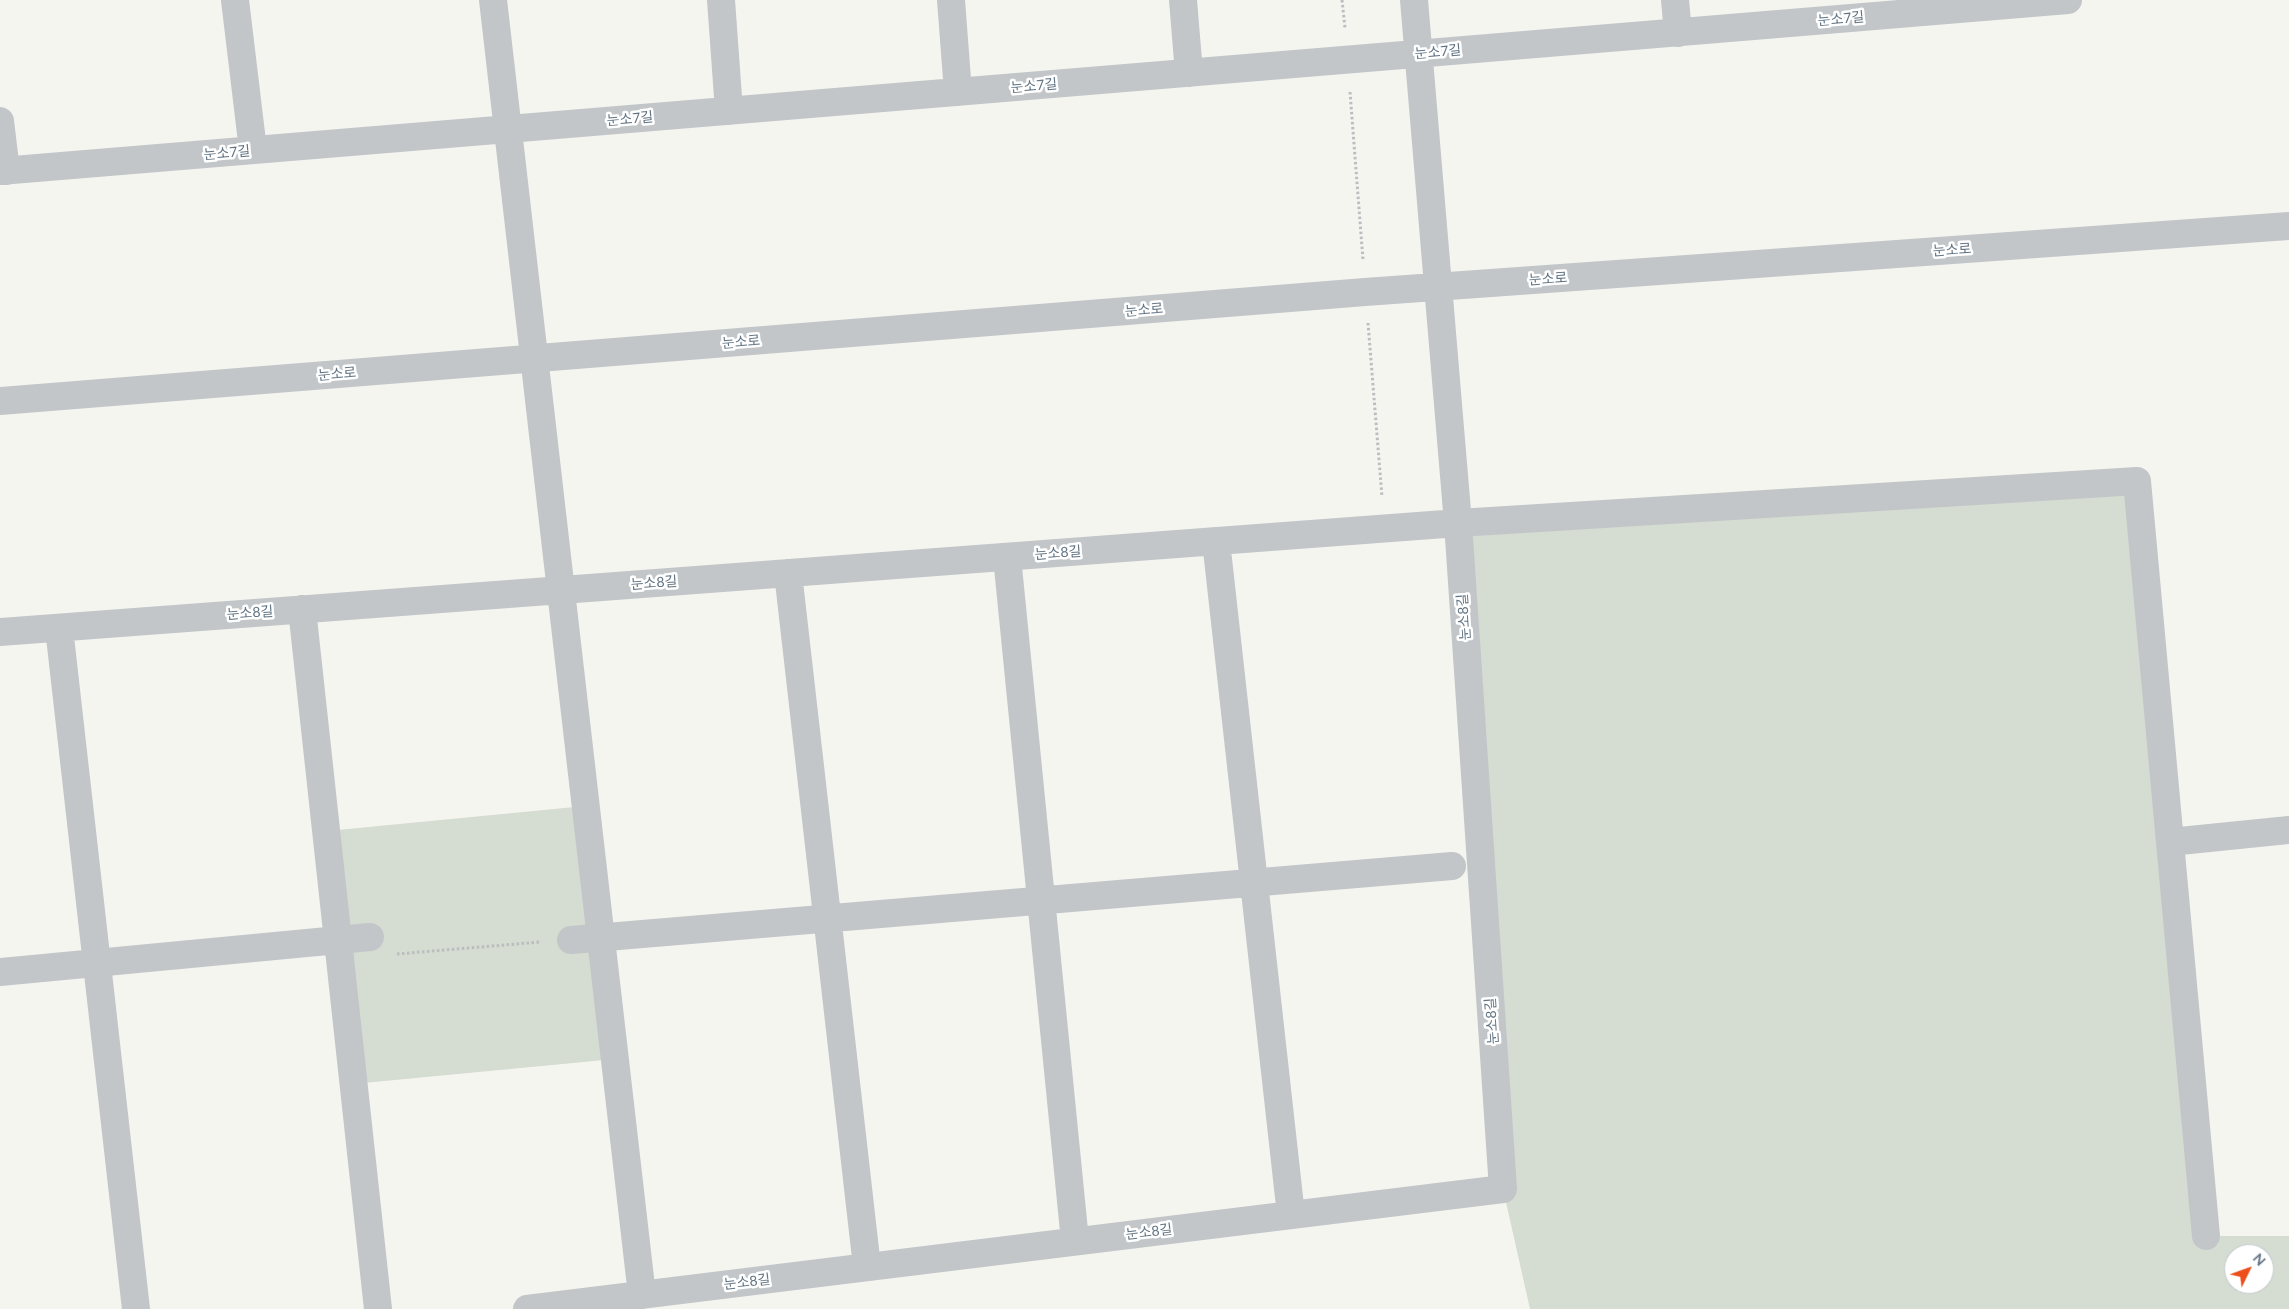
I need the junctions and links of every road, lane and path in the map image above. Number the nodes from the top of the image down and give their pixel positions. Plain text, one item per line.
1 (235, 0) edge
2 (493, 0) edge
3 (721, 0) edge
4 (951, 0) edge
5 (1183, 0) edge
6 (1342, 0) edge
7 (1414, 0) edge
8 (1675, 0) edge
9 (2068, 0) edge
10 (1926, 6) edge
11 (1678, 33) junction
12 (1418, 54) junction
13 (1347, 60) junction
14 (1189, 73) junction
15 (958, 92) junction
16 (729, 111) junction
17 (0, 121) edge
18 (508, 129) junction
19 (253, 150) junction
20 (3, 171) edge
21 (2289, 226) edge
22 (1438, 287) junction
23 (1366, 292) junction
24 (534, 358) junction
25 (0, 401) edge
26 (1382, 500) dead end
27 (1458, 523) junction
28 (1216, 541) junction
29 (1007, 557) junction
30 (788, 573) junction
31 (561, 590) junction
32 (302, 609) junction
33 (59, 628) junction
34 (0, 632) edge
35 (2289, 830) edge
36 (2170, 842) junction
37 (1452, 866) dead end
38 (1254, 882) junction
39 (1041, 900) junction
40 (828, 918) junction
41 (370, 937) joint
42 (601, 937) junction
43 (338, 940) junction
44 (571, 940) joint
45 (97, 963) junction
46 (0, 972) edge
47 (1291, 1215) junction
48 (2206, 1236) dead end
49 (1075, 1242) junction
50 (867, 1267) junction
51 (642, 1295) junction
52 (136, 1309) edge
53 (378, 1309) edge
54 (528, 1309) edge

1 - 19 street
2 - 18 street
3 - 16 street
4 - 15 street
5 - 14 street
6 - 13 path
7 - 12 street
8 - 11 street
9 - 10 street, 눈소7길
10 - 11 street, 눈소7길
11 - 12 street, 눈소7길
12 - 13 street, 눈소7길
12 - 22 street
13 - 14 street, 눈소7길
13 - 23 path
14 - 15 street, 눈소7길
15 - 16 street, 눈소7길
16 - 18 street, 눈소7길
17 - 20 street
18 - 19 street, 눈소7길
18 - 24 street
19 - 20 street, 눈소7길
21 - 22 street, 눈소로
22 - 23 street, 눈소로
22 - 27 street
23 - 24 street, 눈소로
23 - 26 path
24 - 25 street, 눈소로
24 - 31 street
27 - 28 street, 눈소8길
27 - 36 street
27 - 47 street, 눈소8길
28 - 29 street, 눈소8길
28 - 38 street
29 - 30 street, 눈소8길
29 - 39 street
30 - 31 street, 눈소8길
30 - 40 street
31 - 32 street, 눈소8길
31 - 42 street
32 - 33 street, 눈소8길
32 - 43 street
33 - 34 street, 눈소8길
33 - 45 street
35 - 36 street
36 - 48 street
37 - 38 street
38 - 39 street
38 - 47 street
39 - 40 street
39 - 49 street
40 - 42 street
40 - 50 street
41 - 43 street
41 - 44 path
42 - 44 street
42 - 51 street
43 - 45 street
43 - 53 street
45 - 46 street
45 - 52 street
47 - 49 street, 눈소8길
49 - 50 street, 눈소8길
50 - 51 street, 눈소8길
51 - 54 street, 눈소8길

